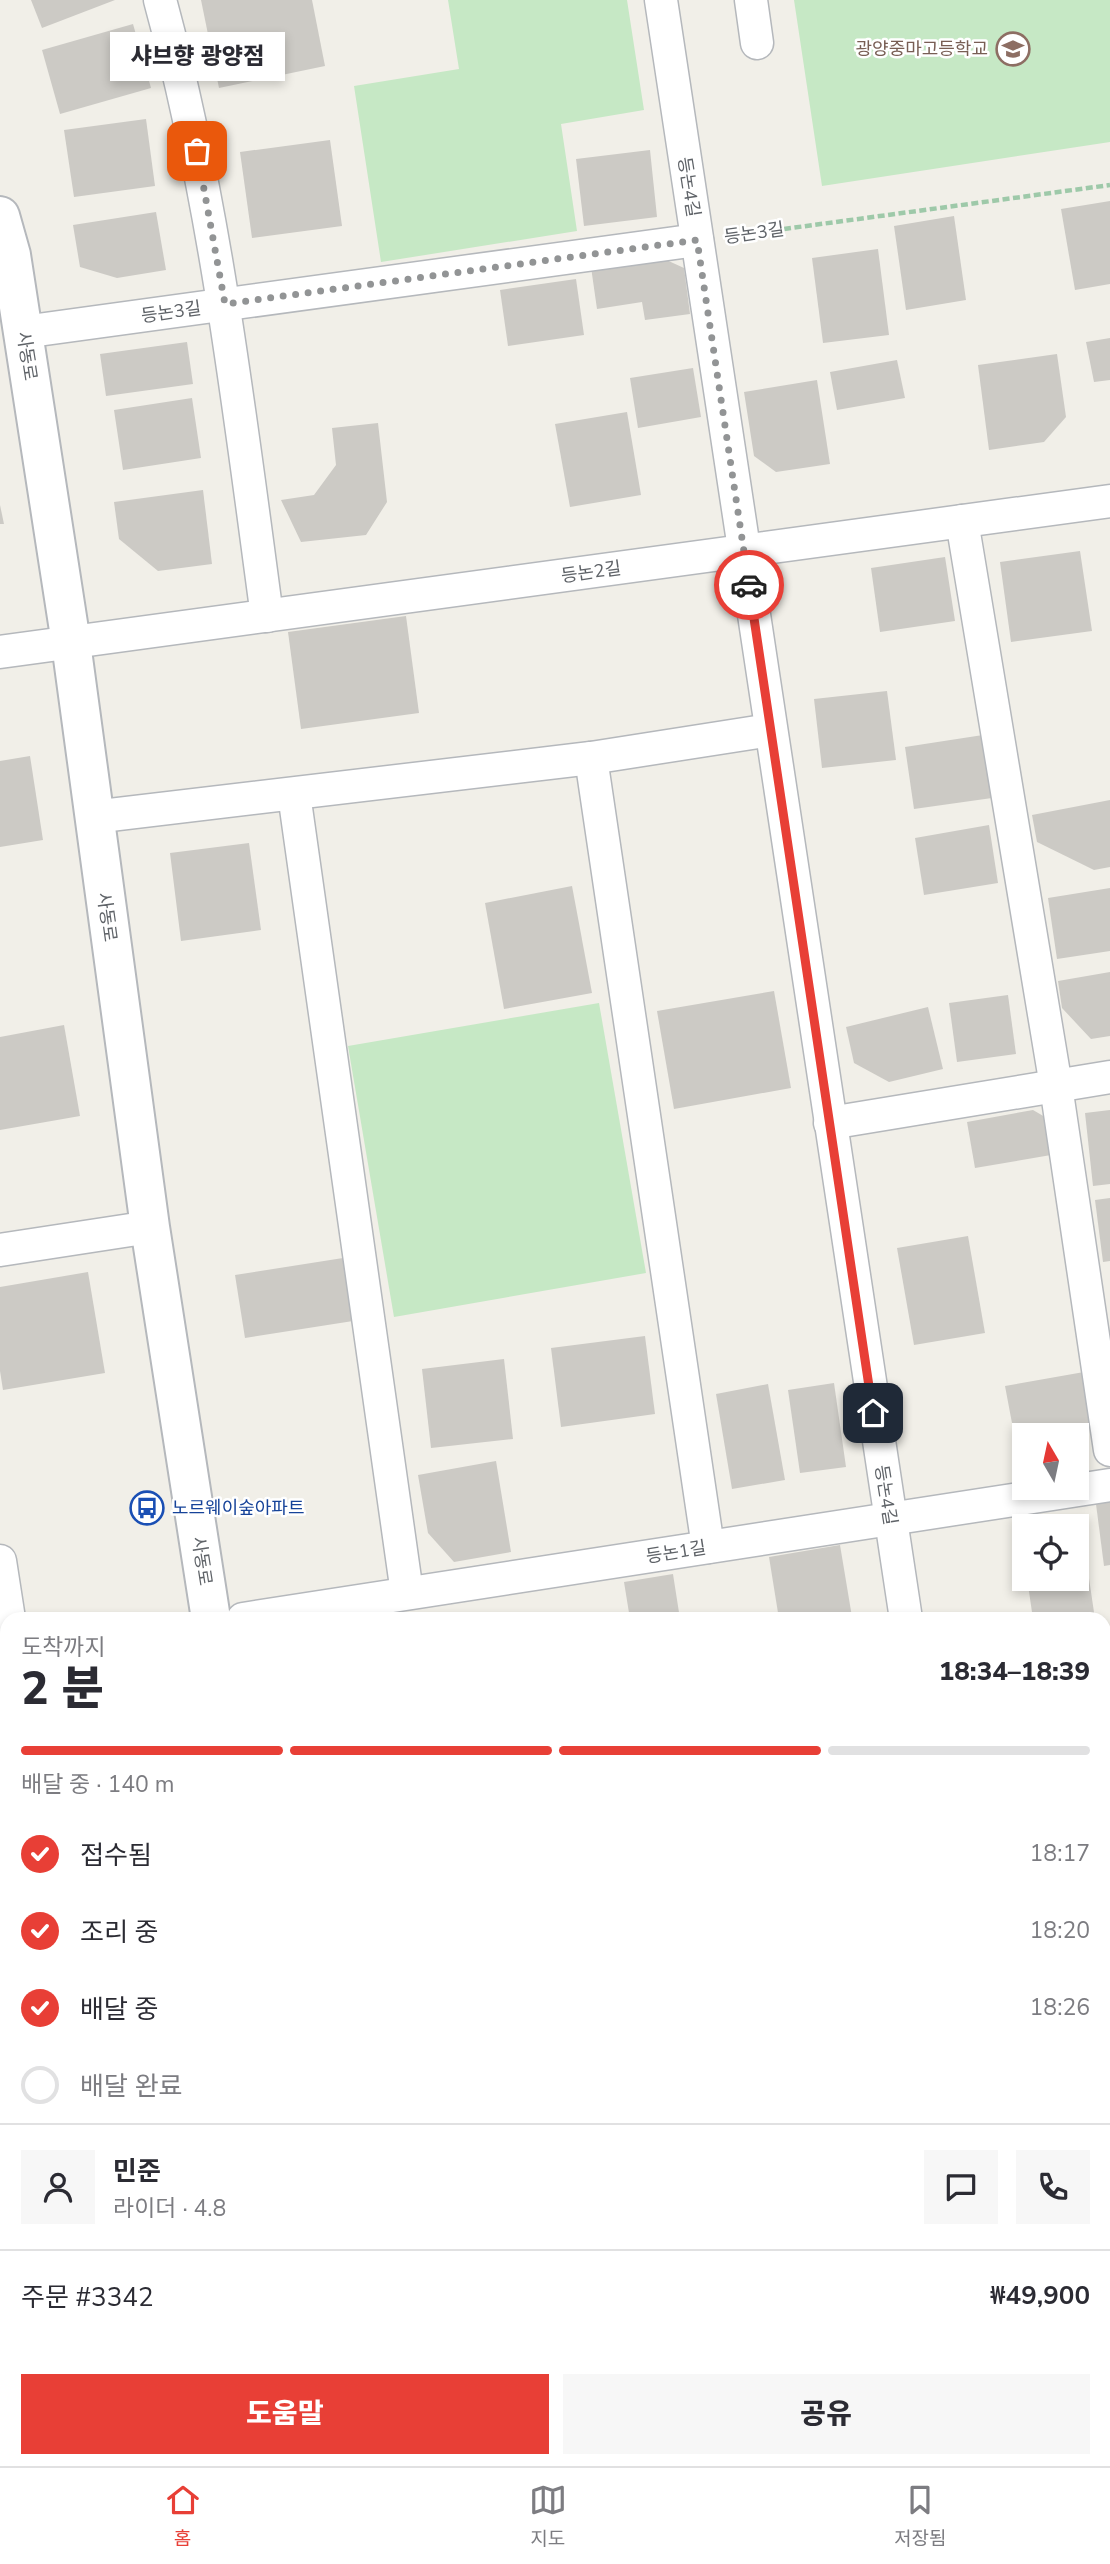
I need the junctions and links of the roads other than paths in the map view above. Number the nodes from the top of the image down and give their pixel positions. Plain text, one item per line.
1 (160, 0) edge
2 (660, 0) edge
3 (751, 0) edge
4 (757, 43) dead end
5 (0, 216) edge
6 (697, 240) junction
7 (5, 256) edge
8 (225, 304) junction
9 (23, 332) junction
10 (1110, 500) edge
11 (962, 521) junction
12 (744, 551) junction
13 (267, 616) junction
14 (71, 643) junction
15 (0, 652) edge
16 (771, 730) junction
17 (591, 758) junction
18 (294, 794) junction
19 (93, 817) junction
20 (1110, 1077) edge
21 (1056, 1086) junction
22 (830, 1123) junction
23 (150, 1227) junction
24 (0, 1250) edge
25 (1110, 1450) edge
26 (1110, 1485) edge
27 (889, 1519) junction
28 (708, 1547) junction
29 (0, 1561) edge
30 (407, 1593) junction
31 (8, 1612) edge
32 (210, 1612) edge
33 (287, 1612) edge
34 (905, 1612) edge

1 - 8 street
2 - 6 street, 등논4길
3 - 4 street
5 - 7 street, 사동로
6 - 8 street, 등논3길
6 - 12 street, 등논4길
7 - 9 street, 사동로
8 - 9 street, 등논3길
8 - 13 street
9 - 14 street, 사동로
10 - 11 street, 등논2길
11 - 12 street, 등논2길
11 - 21 street
12 - 13 street, 등논2길
12 - 16 street, 등논4길
13 - 14 street, 등논2길
14 - 15 street, 등논2길
14 - 19 street, 사동로
16 - 17 street
16 - 22 street, 등논4길
17 - 18 street
17 - 28 street
18 - 19 street
18 - 30 street
19 - 23 street, 사동로
20 - 21 street
21 - 22 street
21 - 25 street
22 - 27 street, 등논4길
23 - 24 street
23 - 32 street, 사동로
26 - 27 street, 등논1길
27 - 28 street, 등논1길
27 - 34 street, 등논4길
28 - 30 street, 등논1길
29 - 31 street
30 - 33 street, 등논1길

